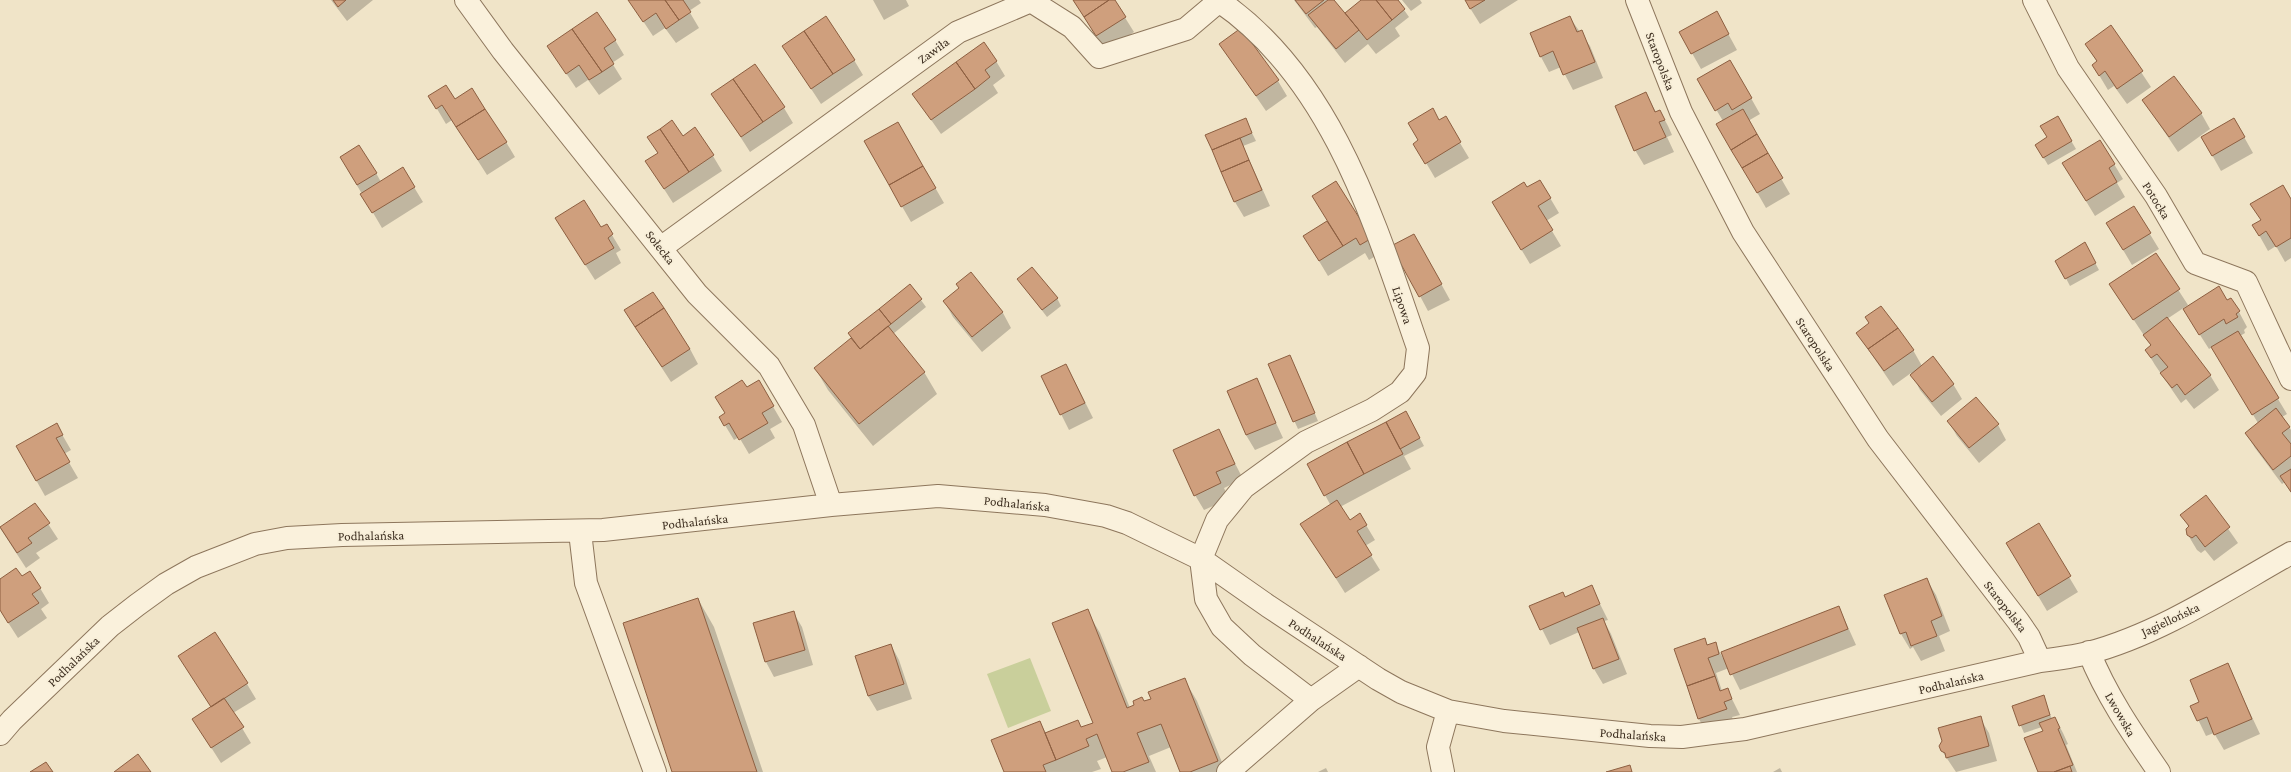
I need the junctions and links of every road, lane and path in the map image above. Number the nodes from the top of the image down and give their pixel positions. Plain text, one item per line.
1 (466, 0) edge
2 (1219, 0) edge
3 (1637, 0) edge
4 (2034, 0) edge
5 (662, 247) junction
6 (2291, 379) edge
7 (831, 505) junction
8 (580, 532) junction
9 (2291, 553) edge
10 (1201, 559) junction
11 (2089, 652) junction
12 (2040, 661) junction
13 (1359, 666) junction
14 (1311, 700) junction
15 (1448, 711) junction
16 (0, 734) edge
17 (655, 772) edge
18 (1228, 772) edge
19 (1443, 772) edge
20 (2159, 772) edge

1 - 5 street, Sołecka
2 - 5 street, Zawiła
2 - 10 street, Lipowa
3 - 12 street, Staropolska
4 - 6 street, Potocka
5 - 7 street, Sołecka
7 - 8 street, Podhalańska
7 - 10 street, Podhalańska
8 - 16 street, Podhalańska
8 - 17 street
9 - 11 street, Jagiellońska
10 - 13 street, Podhalańska
10 - 14 street
11 - 12 street, Jagiellońska
11 - 20 street, Lwowska
12 - 15 street, Podhalańska
13 - 14 street
13 - 15 street, Podhalańska
14 - 18 street
15 - 19 street

